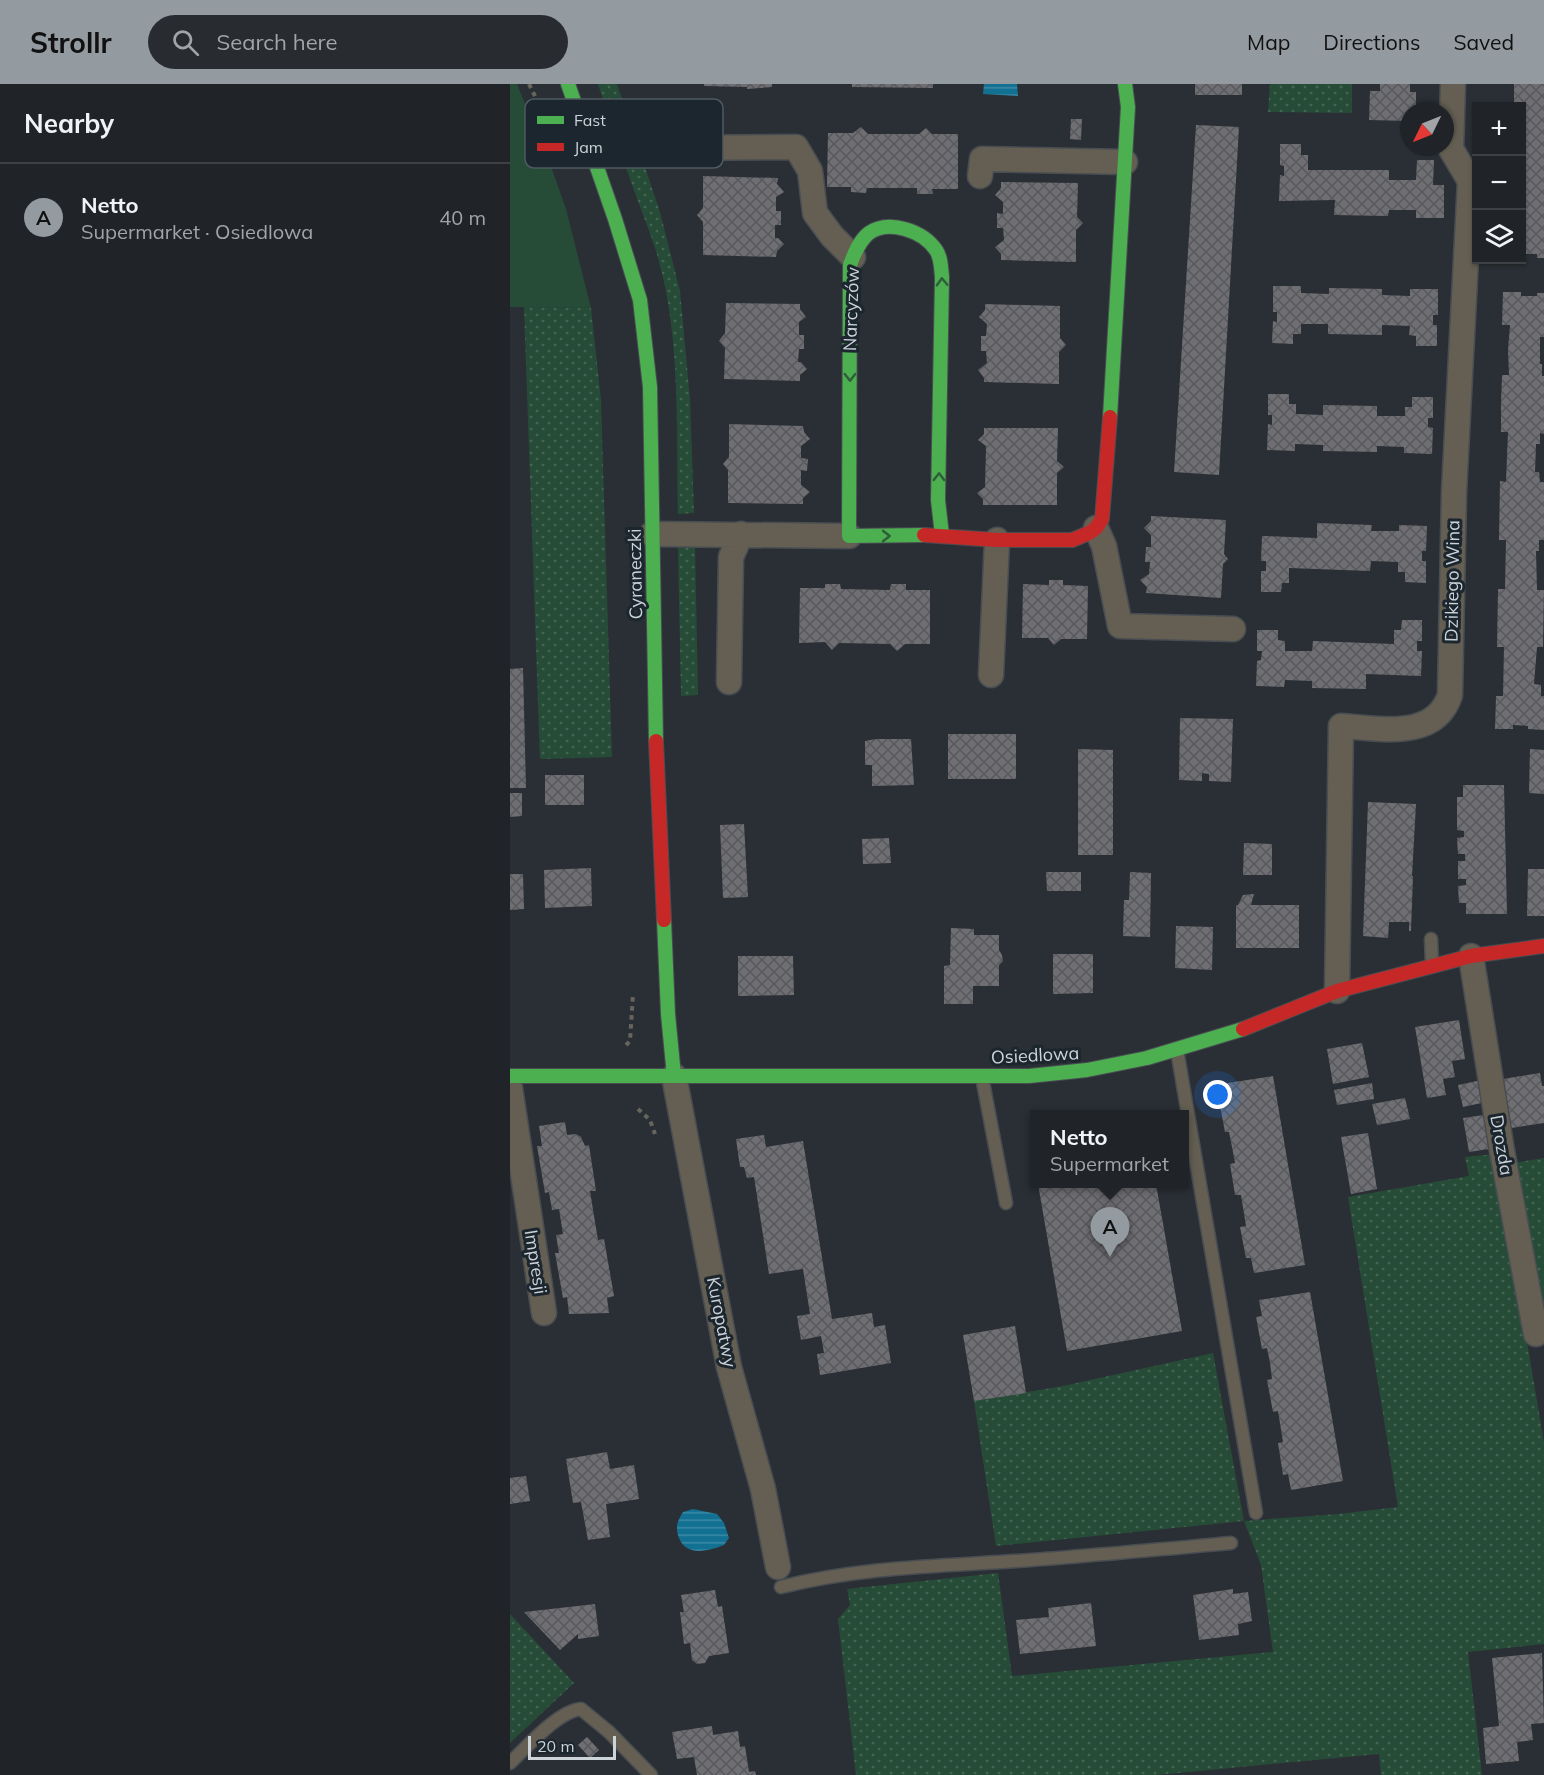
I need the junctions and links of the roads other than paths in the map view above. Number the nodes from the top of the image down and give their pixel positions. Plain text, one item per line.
1 (568, 84) edge
2 (1125, 84) edge
3 (1453, 84) edge
4 (573, 99) edge
5 (723, 148) edge
6 (1125, 162) junction
7 (597, 168) edge
8 (980, 176) dead end
9 (853, 257) junction
10 (1096, 528) junction
11 (652, 534) junction
12 (741, 534) junction
13 (942, 535) junction
14 (849, 536) junction
15 (997, 540) junction
16 (1233, 629) dead end
17 (991, 675) dead end
18 (729, 682) dead end
19 (1431, 939) dead end
20 (1544, 946) edge
21 (1471, 956) junction
22 (1432, 966) junction
23 (1337, 991) junction
24 (1177, 1050) junction
25 (510, 1076) edge
26 (674, 1076) junction
27 (982, 1076) junction
28 (510, 1088) edge
29 (1187, 1110) edge
30 (1189, 1120) edge
31 (1006, 1203) dead end
32 (519, 1212) edge
33 (544, 1313) dead end
34 (1536, 1334) dead end
35 (1256, 1513) dead end
36 (1231, 1543) dead end
37 (780, 1577) joint
38 (510, 1763) edge
39 (651, 1775) edge

1 - 4 street, Cyraneczki
2 - 6 street
3 - 23 street, Dzikiego Wina
5 - 9 street
6 - 8 street
6 - 10 street
7 - 11 street, Cyraneczki
13 -> 9 street, Narcyzów
9 -> 14 street, Narcyzów
10 - 15 street
10 - 16 street
11 - 12 street
11 - 26 street, Cyraneczki
12 - 14 street
12 - 18 street
14 -> 13 street
13 - 15 street
15 - 17 street
19 - 22 lane
20 - 21 street, Osiedlowa
21 - 22 street, Osiedlowa
21 - 34 street, Drozda
22 - 23 street, Osiedlowa
23 - 24 street, Osiedlowa
24 - 27 street, Osiedlowa
24 - 29 lane
25 - 26 street, Osiedlowa
26 - 27 street, Osiedlowa
26 - 37 street, Kuropatwy
27 - 31 lane
28 - 32 street, Impresji
30 - 35 lane
32 - 33 street, Impresji
36 - 37 lane
38 - 39 lane

